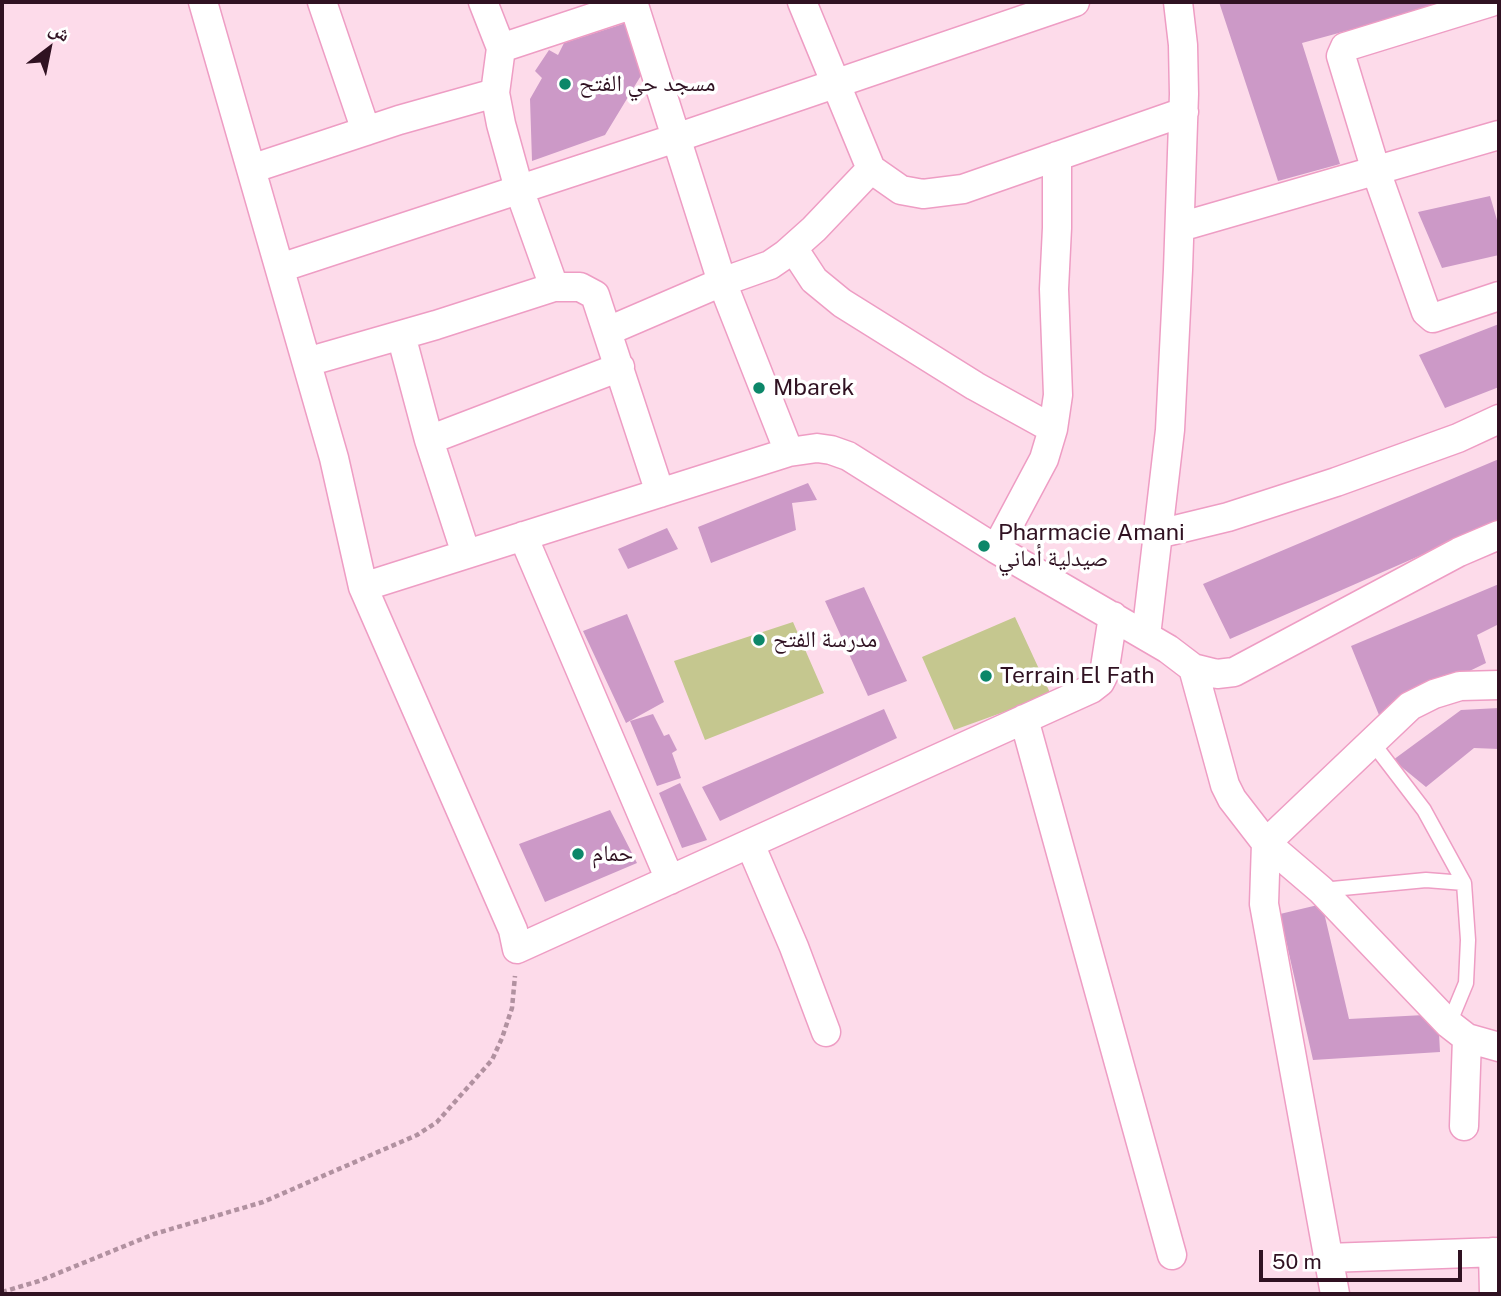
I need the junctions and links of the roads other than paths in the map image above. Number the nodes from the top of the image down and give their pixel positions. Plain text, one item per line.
1 (203, 2) edge
2 (322, 2) edge
3 (483, 2) edge
4 (802, 2) edge
5 (1075, 2) edge
6 (1178, 2) edge
7 (633, 3) edge
8 (1495, 3) edge
9 (501, 48) junction
10 (836, 83) junction
11 (495, 93) junction
12 (1184, 112) junction
13 (366, 131) junction
14 (1499, 135) edge
15 (676, 138) junction
16 (1057, 156) junction
17 (251, 169) junction
18 (871, 169) junction
19 (1376, 172) junction
20 (519, 189) junction
21 (1180, 227) junction
22 (793, 248) junction
23 (280, 268) junction
24 (722, 282) junction
25 (554, 287) junction
26 (1499, 296) edge
27 (608, 331) junction
28 (401, 335) junction
29 (307, 362) junction
30 (620, 367) junction
31 (1499, 419) edge
32 (1053, 429) junction
33 (429, 440) junction
34 (789, 452) junction
35 (660, 493) junction
36 (1158, 534) junction
37 (1499, 535) edge
38 (523, 536) junction
39 (996, 550) junction
40 (467, 554) junction
41 (363, 587) junction
42 (1113, 616) junction
43 (1146, 636) junction
44 (1193, 668) junction
45 (1499, 685) edge
46 (1024, 719) junction
47 (1372, 742) junction
48 (750, 844) junction
49 (1266, 844) junction
50 (670, 880) junction
51 (1464, 883) junction
52 (1321, 890) junction
53 (1458, 1031) junction
54 (826, 1032) dead end
55 (1499, 1047) edge
56 (1464, 1126) dead end
57 (1496, 1252) edge
58 (1172, 1255) dead end
59 (1328, 1258) junction
60 (1335, 1294) edge
61 (1494, 1294) edge

1 - 17 street
2 - 13 street
3 - 9 street
4 - 10 street
5 - 10 street
6 - 12 street
7 - 9 street
7 - 15 street
8 - 19 street
9 - 11 street
10 - 15 street
10 - 18 street
11 - 13 street
11 - 20 street
12 - 16 street
12 - 21 street
13 - 17 street
14 - 19 street
15 - 20 street
15 - 24 street
16 - 18 street
16 - 32 street
17 - 23 street
18 - 22 street
19 - 21 street
19 - 26 street
20 - 23 street
20 - 25 street
21 - 36 street
22 - 24 street
22 - 32 street
23 - 29 street
24 - 27 street
24 - 34 street
25 - 27 street
25 - 28 street
27 - 30 street
28 - 29 street
28 - 33 street
29 - 41 street
30 - 33 street
30 - 35 street
31 - 36 street
32 - 39 street
33 - 40 street
34 - 35 street
34 - 39 street
35 - 38 street
36 - 43 street
37 - 44 street
38 - 40 street
38 - 50 street
39 - 42 street
40 - 41 street
41 - 50 street
42 - 43 street
42 - 46 street
43 - 44 street
44 - 49 street
45 - 47 street
46 - 48 street
46 - 58 street
47 - 49 street
47 - 51 lane
48 - 50 street
48 - 54 street
49 - 52 street
49 - 59 street
51 - 52 lane
51 - 53 lane
52 - 53 street
53 - 55 street
53 - 56 street
57 - 59 street
57 - 61 street
59 - 60 street

